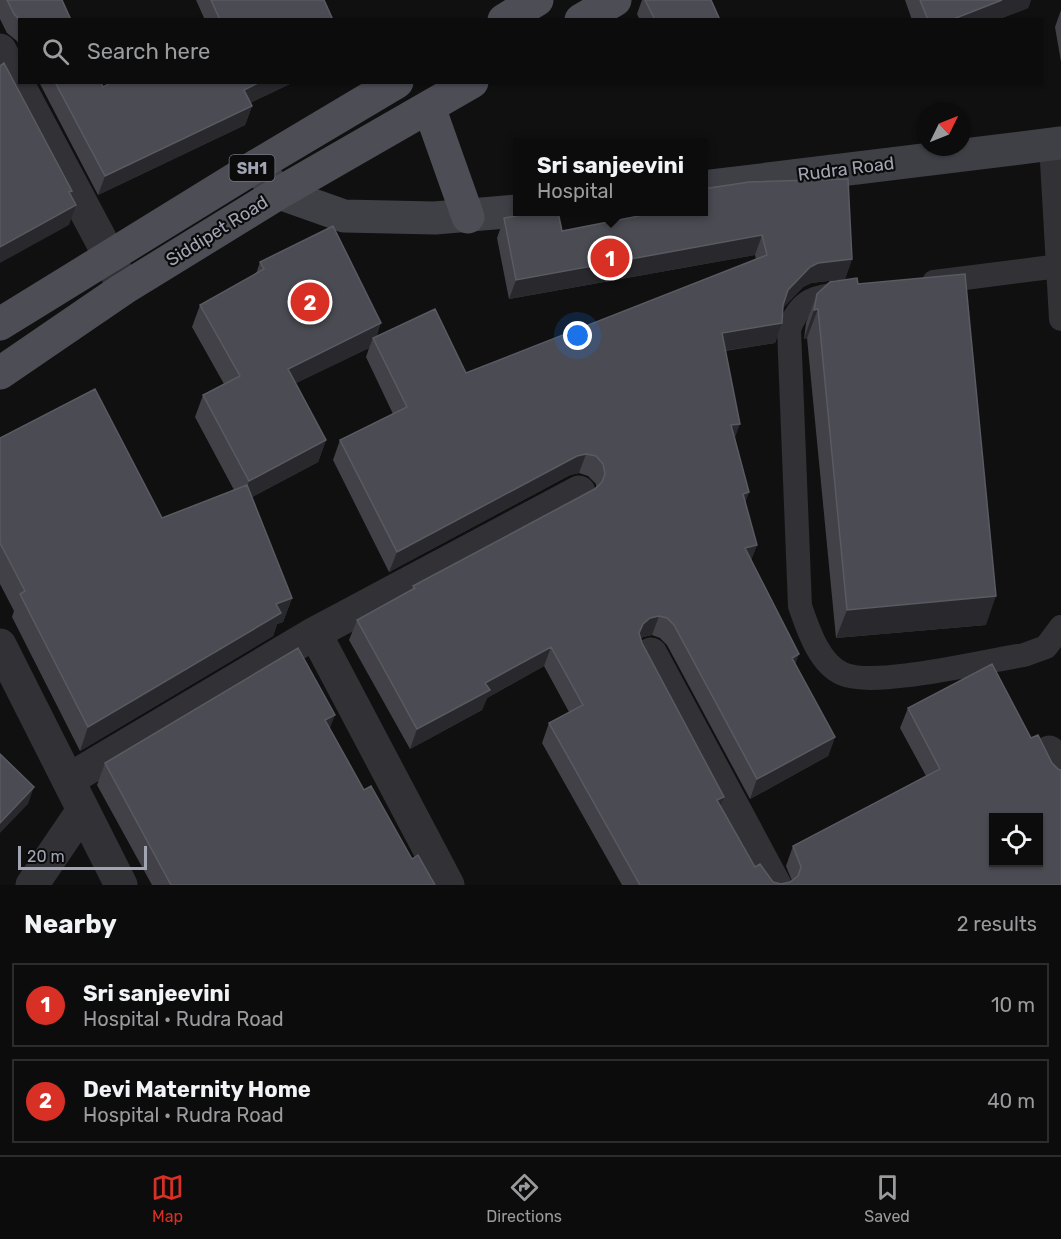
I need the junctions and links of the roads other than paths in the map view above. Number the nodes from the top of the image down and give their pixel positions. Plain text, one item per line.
1 (537, 0) edge
2 (615, 0) edge
3 (507, 18) edge
4 (584, 18) edge
5 (0, 50) edge
6 (18, 84) edge
7 (18, 84) edge
8 (394, 84) edge
9 (469, 84) edge
10 (429, 107) junction
11 (1056, 143) edge
12 (256, 166) junction
13 (708, 186) edge
14 (279, 193) junction
15 (513, 211) edge
16 (468, 217) junction
17 (110, 257) junction
18 (1059, 266) junction
19 (906, 285) edge
20 (123, 289) junction
21 (871, 290) edge
22 (1061, 319) edge
23 (0, 324) edge
24 (0, 373) edge
25 (579, 492) dead end
26 (1061, 627) edge
27 (315, 633) junction
28 (0, 645) edge
29 (651, 654) edge
30 (68, 780) junction
31 (83, 810) junction
32 (32, 885) edge
33 (121, 885) edge
34 (448, 885) edge
35 (775, 885) edge

1 - 3 main road
2 - 4 main road
5 - 7 street
6 - 17 street
8 - 12 main road, Siddipet Road / SH1
9 - 10 main road, Siddipet Road / SH1
10 - 14 main road, Siddipet Road / SH1
10 - 16 main road
11 - 13 main road, Rudra Road
11 - 18 lane
12 - 14 main road
12 - 17 main road, Siddipet Road / SH1
14 - 16 main road
14 - 20 main road, Siddipet Road / SH1
15 - 16 main road
17 - 20 street
17 - 23 main road, Siddipet Road / SH1
18 - 19 lane
18 - 22 lane
20 - 24 main road, Siddipet Road / SH1
21 - 26 lane
25 - 27 street
27 - 30 street
27 - 34 street
28 - 30 street
29 - 35 street
30 - 31 street
31 - 32 street
31 - 33 street

